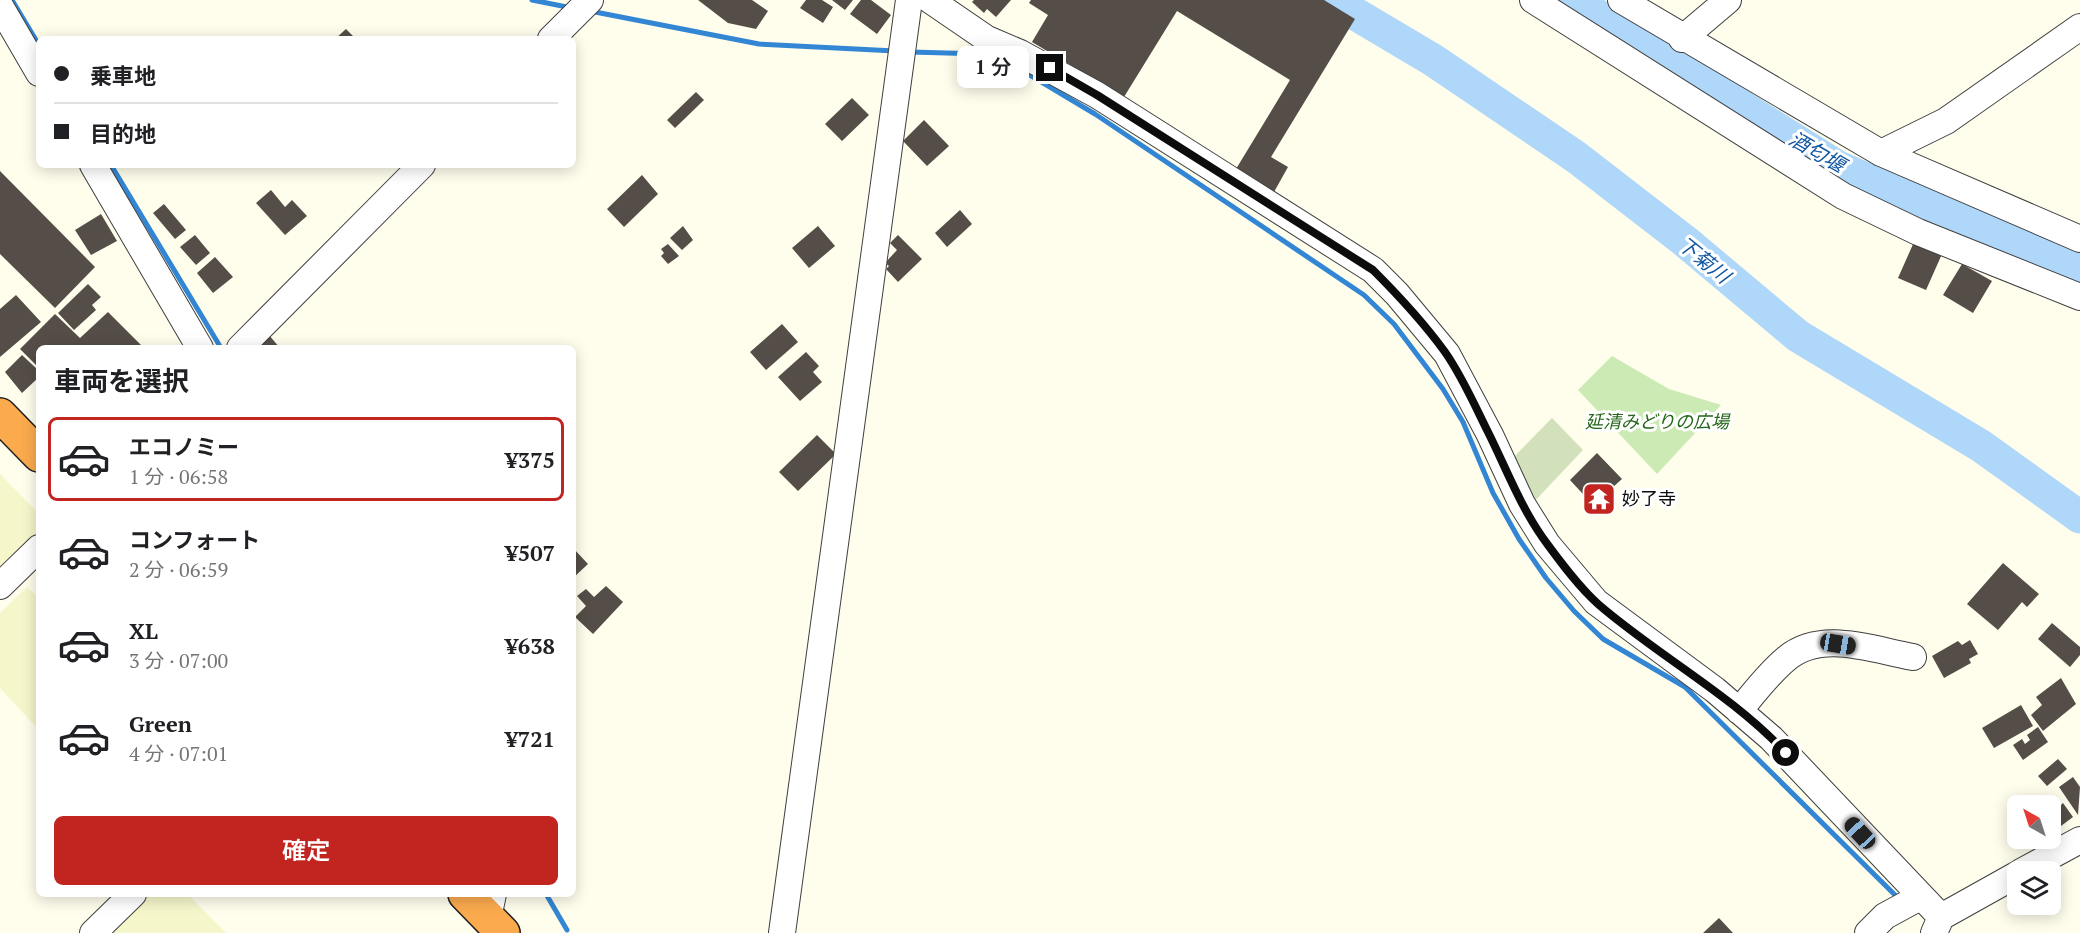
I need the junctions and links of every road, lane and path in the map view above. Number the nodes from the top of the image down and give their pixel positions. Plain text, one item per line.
1 (909, 0) edge
2 (930, 0) edge
3 (1533, 0) edge
4 (1621, 0) edge
5 (1728, 0) edge
6 (589, 1) edge
7 (0, 6) edge
8 (2080, 27) edge
9 (557, 33) edge
10 (1682, 39) junction
11 (36, 68) edge
12 (1881, 153) junction
13 (95, 168) edge
14 (419, 168) edge
15 (2080, 239) edge
16 (2080, 297) edge
17 (199, 345) edge
18 (243, 345) edge
19 (0, 415) edge
20 (36, 452) edge
21 (36, 551) edge
22 (0, 586) edge
23 (1913, 657) dead end
24 (1739, 711) junction
25 (2080, 840) edge
26 (2041, 861) edge
27 (2007, 881) edge
28 (130, 897) edge
29 (469, 897) edge
30 (1920, 897) junction
31 (495, 915) edge
32 (1937, 925) edge
33 (93, 933) edge
34 (782, 933) edge
35 (1868, 933) edge

1 - 34 street
2 - 24 street
3 - 16 street
4 - 10 street
5 - 10 street
6 - 9 street
7 - 11 street
8 - 12 street
10 - 12 street
12 - 15 street
13 - 17 street
14 - 18 street
19 - 20 highway
21 - 22 street
23 - 24 street
24 - 30 street
25 - 26 street
27 - 32 street
28 - 33 street
29 - 31 highway
30 - 32 street
30 - 35 street

